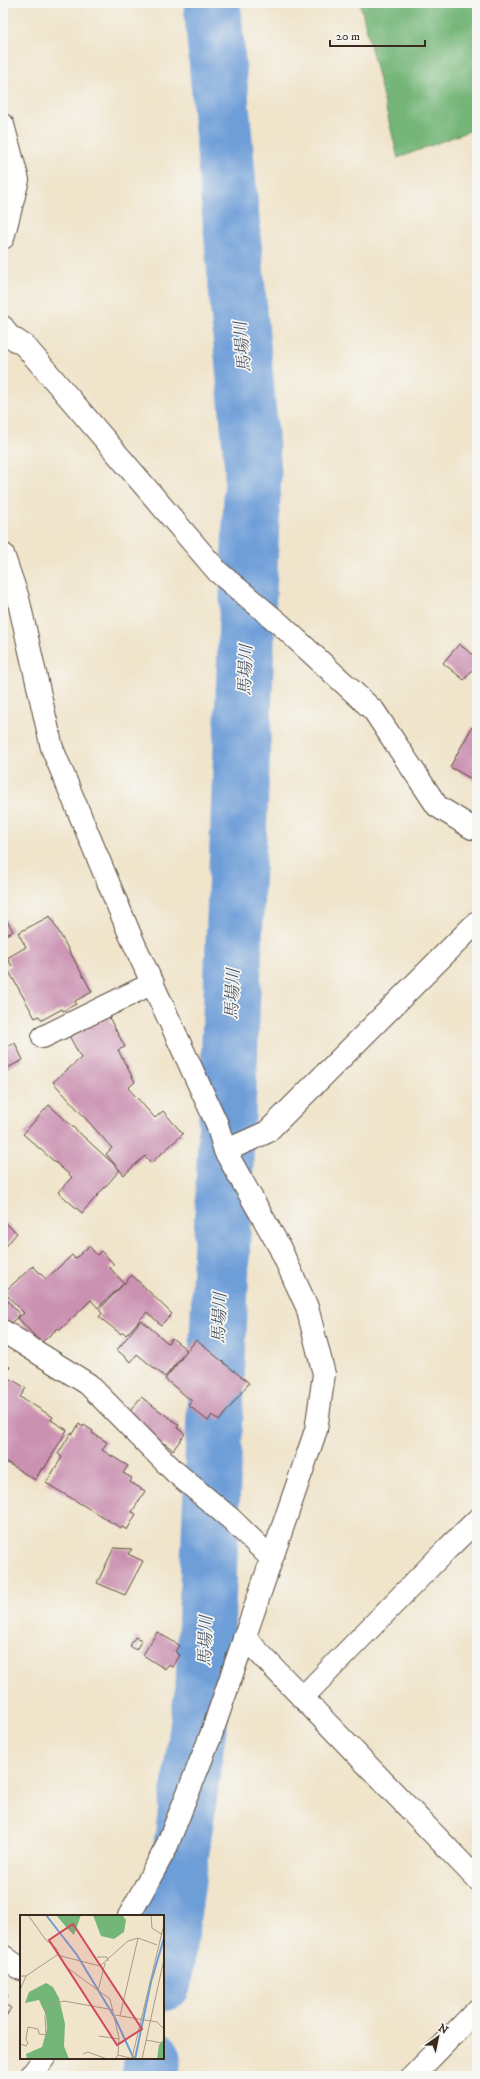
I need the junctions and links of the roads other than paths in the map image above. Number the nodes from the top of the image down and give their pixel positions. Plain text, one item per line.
1 (3, 125) edge
2 (3, 238) edge
3 (3, 327) edge
4 (3, 554) edge
5 (477, 828) edge
6 (477, 922) edge
7 (153, 983) junction
8 (42, 1037) dead end
9 (225, 1151) junction
10 (3, 1331) edge
11 (477, 1520) edge
12 (271, 1558) junction
13 (244, 1636) junction
14 (302, 1698) junction
15 (477, 1879) edge
16 (130, 1915) edge
17 (3, 1956) edge
18 (20, 1969) edge
19 (477, 2010) edge
20 (43, 2059) edge
21 (31, 2076) edge
22 (413, 2076) edge

1 - 2 street
3 - 5 street
4 - 7 street
6 - 9 street
7 - 8 street
7 - 9 street
9 - 12 street
10 - 12 street
11 - 14 street
12 - 13 street
13 - 14 street
13 - 16 street
14 - 15 street
17 - 18 street
19 - 22 street
20 - 21 street

